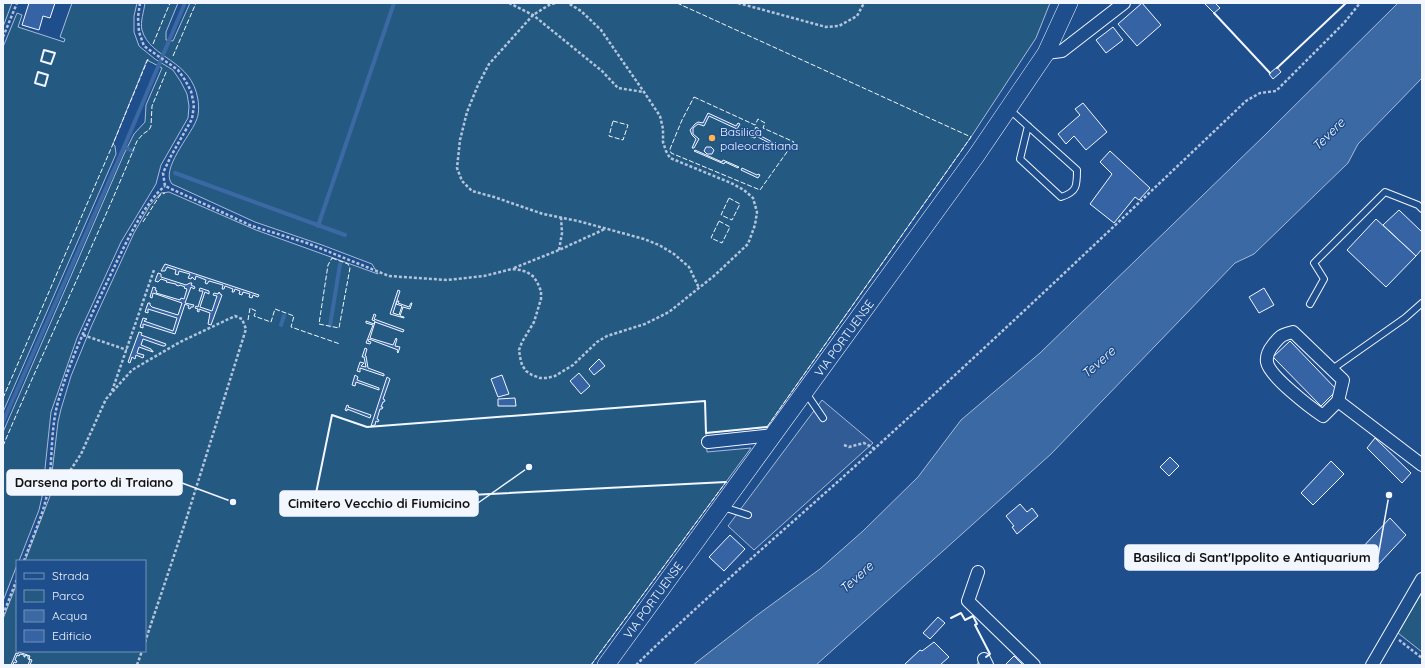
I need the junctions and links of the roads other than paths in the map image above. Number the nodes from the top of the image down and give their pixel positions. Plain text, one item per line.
1 (1069, 3) edge
2 (1124, 3) edge
3 (1046, 53) junction
4 (1008, 109) junction
5 (1028, 126) junction
6 (1422, 209) edge
7 (1422, 303) edge
8 (1310, 304) dead end
9 (1331, 370) junction
10 (805, 392) junction
11 (1338, 401) junction
12 (823, 418) dead end
13 (774, 435) junction
14 (708, 442) dead end
15 (1422, 465) edge
16 (722, 506) junction
17 (748, 515) dead end
18 (978, 572) dead end
19 (1422, 579) edge
20 (606, 665) edge
21 (1034, 665) edge
22 (1372, 665) edge

1 - 3 street, VIA PORTUENSE
2 - 3 street
3 - 4 street, VIA PORTUENSE
4 - 5 lane
4 - 10 street, VIA PORTUENSE
5 - 5 lane
6 - 8 lane
7 - 9 lane
9 - 11 street
9 - 11 street
10 - 12 lane
10 - 13 street, VIA PORTUENSE
11 - 15 street
13 - 14 street
13 - 16 street, VIA PORTUENSE
16 - 17 lane
16 - 20 street, VIA PORTUENSE
18 - 21 street
19 - 22 street

